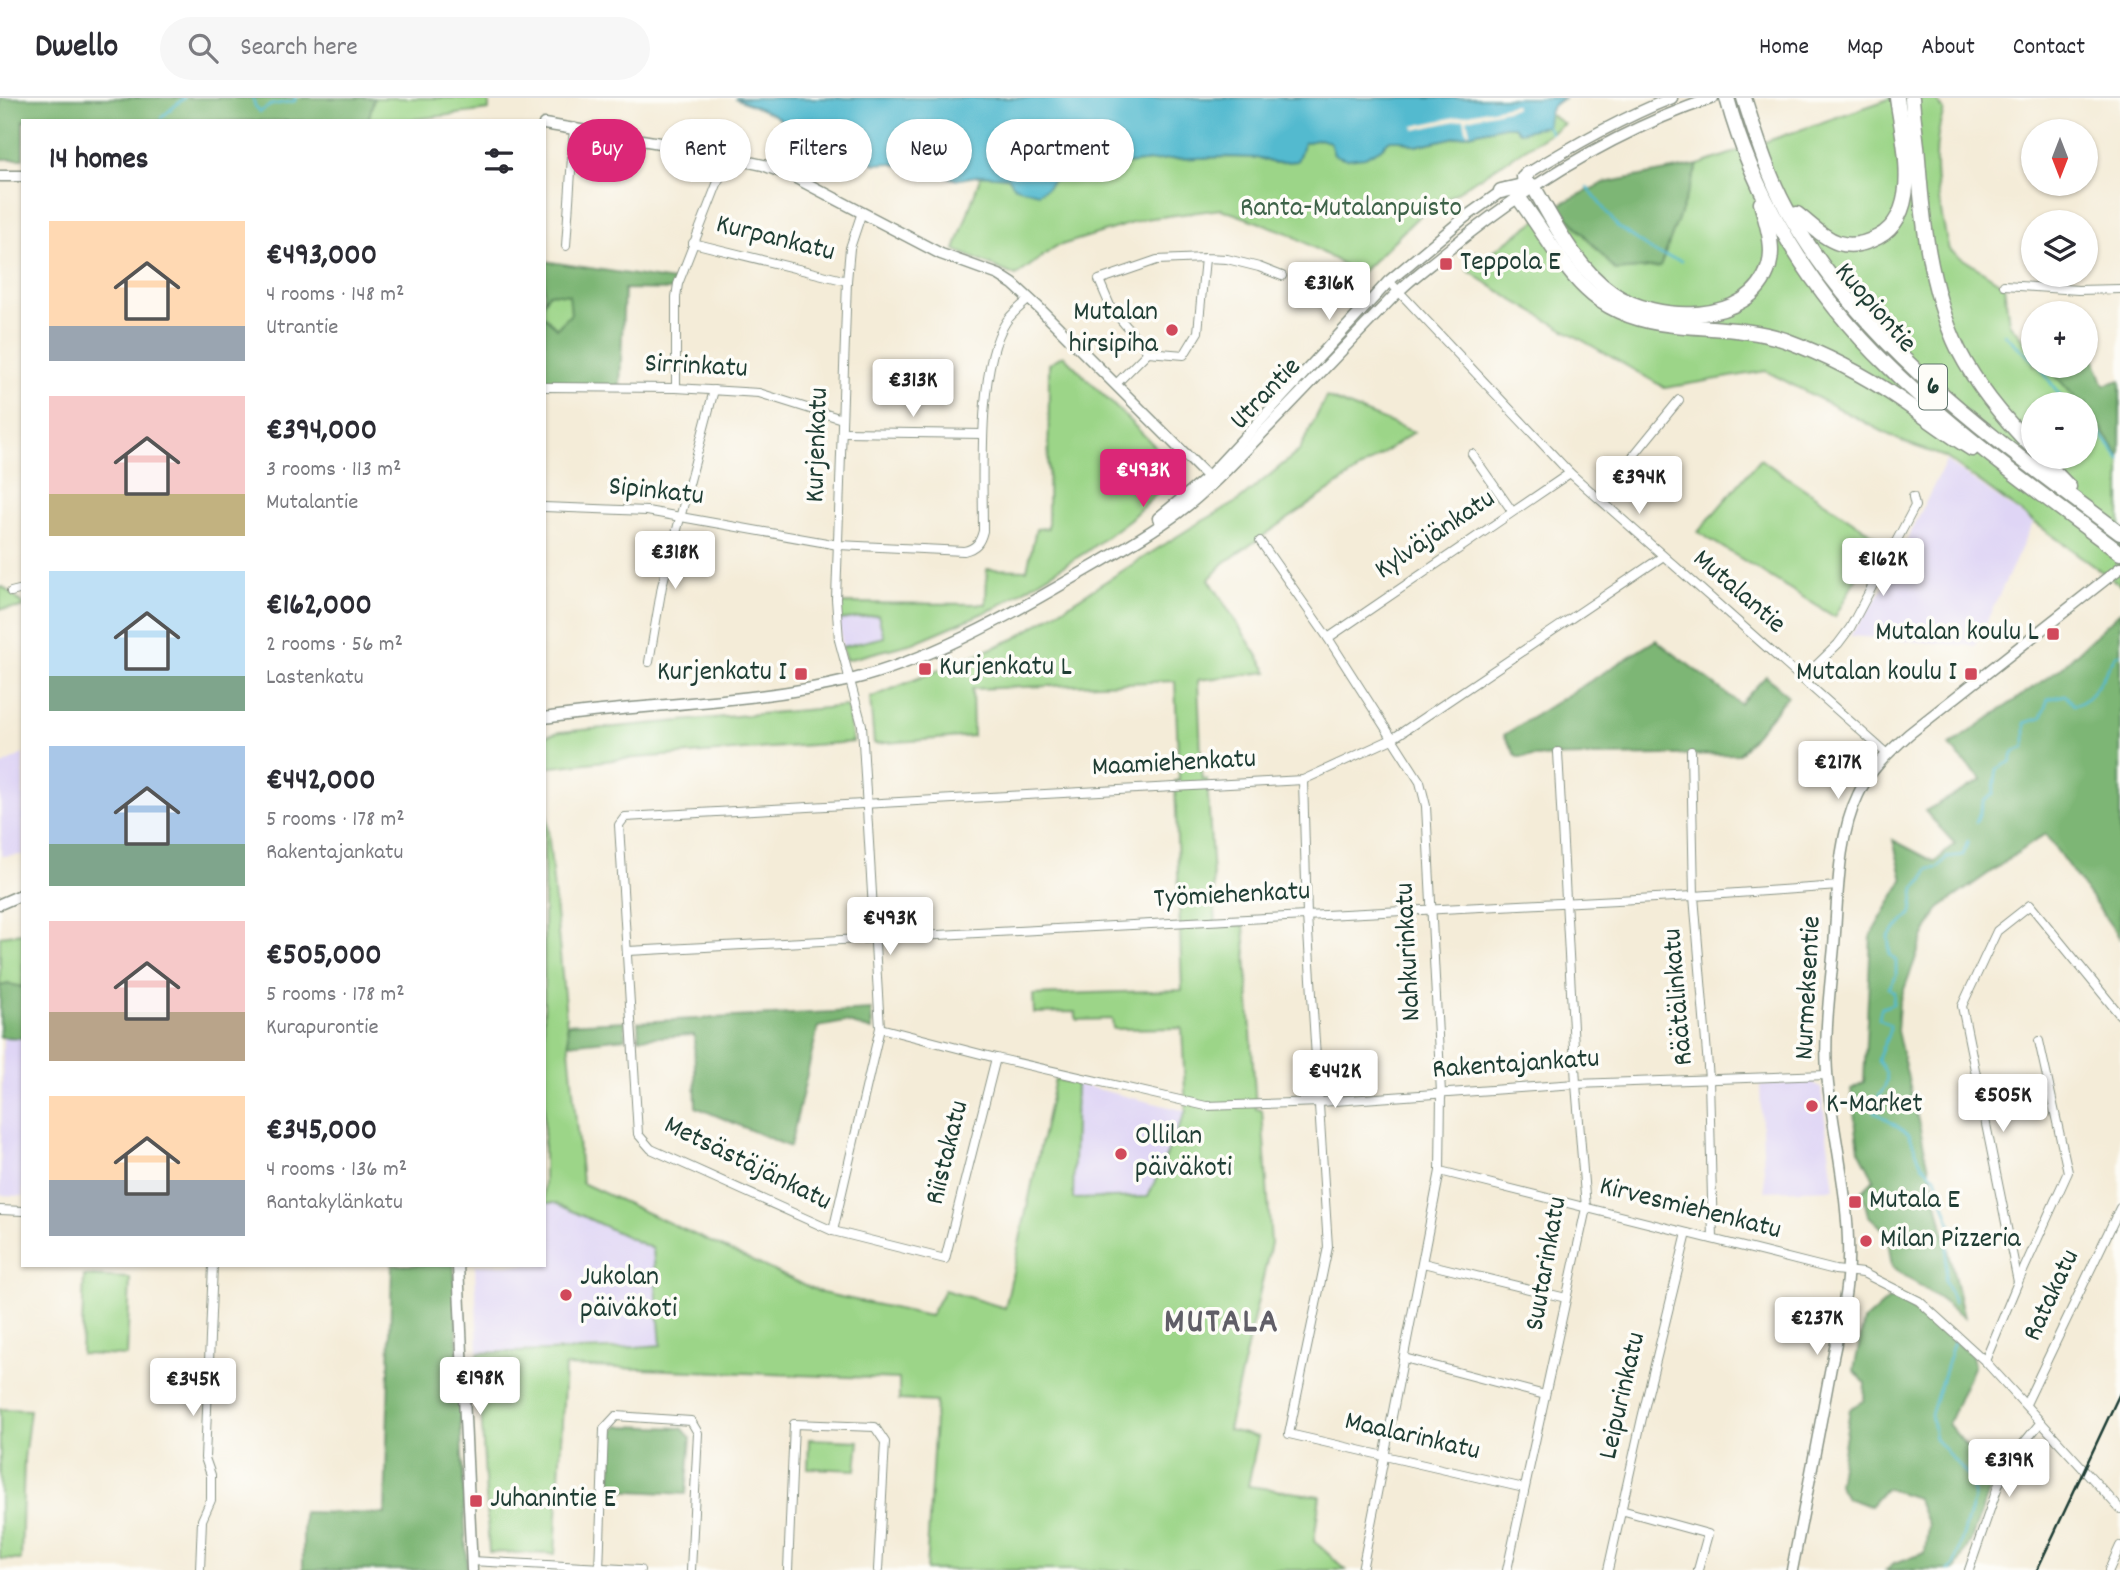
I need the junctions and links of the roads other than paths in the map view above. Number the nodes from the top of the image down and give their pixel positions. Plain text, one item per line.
1 (1672, 98) edge
2 (1713, 98) edge
3 (1727, 98) edge
4 (1744, 98) edge
5 (1897, 98) edge
6 (1912, 98) edge
7 (546, 124) edge
8 (567, 126) edge
9 (751, 162) edge
10 (0, 176) edge
11 (21, 176) edge
12 (1755, 180) junction
13 (570, 182) edge
14 (718, 182) edge
15 (1525, 186) junction
16 (1501, 191) joint
17 (1787, 209) junction
18 (862, 212) junction
19 (693, 243) junction
20 (566, 246) dead end
21 (1205, 258) junction
22 (1282, 276) dead end
23 (846, 281) junction
24 (1389, 281) junction
25 (2004, 285) dead end
26 (2120, 289) edge
27 (1399, 291) junction
28 (1029, 299) junction
29 (1148, 352) junction
30 (1116, 384) junction
31 (546, 387) edge
32 (676, 388) junction
33 (715, 390) junction
34 (1679, 400) dead end
35 (842, 419) junction
36 (842, 432) junction
37 (983, 434) junction
38 (2021, 436) edge
39 (1472, 454) dead end
40 (1996, 459) junction
41 (2051, 469) edge
42 (1570, 473) junction
43 (1210, 480) junction
44 (1913, 497) dead end
45 (1599, 498) junction
46 (546, 508) edge
47 (1512, 511) junction
48 (679, 515) junction
49 (2118, 532) edge
50 (1260, 541) dead end
51 (838, 545) junction
52 (2120, 553) edge
53 (1662, 557) junction
54 (2120, 568) edge
55 (21, 590) edge
56 (11, 592) dead end
57 (1328, 638) junction
58 (649, 662) dead end
59 (1802, 679) junction
60 (852, 680) junction
61 (546, 718) edge
62 (1392, 739) junction
63 (1691, 751) dead end
64 (1559, 752) dead end
65 (1886, 754) junction
66 (1303, 780) junction
67 (867, 802) junction
68 (625, 817) joint
69 (1839, 886) junction
70 (21, 895) edge
71 (1694, 896) junction
72 (1567, 902) junction
73 (0, 904) edge
74 (1431, 910) junction
75 (1307, 916) junction
76 (875, 939) junction
77 (628, 951) junction
78 (2120, 1015) edge
79 (880, 1028) junction
80 (2039, 1041) dead end
81 (996, 1058) junction
82 (1827, 1075) junction
83 (1709, 1079) junction
84 (1576, 1084) junction
85 (1441, 1093) junction
86 (1320, 1102) junction
87 (1440, 1171) junction
88 (1586, 1208) junction
89 (2120, 1208) edge
90 (0, 1210) edge
91 (21, 1211) edge
92 (833, 1231) junction
93 (1687, 1233) junction
94 (1713, 1239) junction
95 (945, 1259) joint
96 (1423, 1263) junction
97 (213, 1267) edge
98 (458, 1267) edge
99 (1847, 1272) junction
100 (2018, 1282) junction
101 (1566, 1298) junction
102 (1404, 1359) junction
103 (1986, 1361) junction
104 (1545, 1395) junction
105 (2026, 1404) junction
106 (2041, 1422) junction
107 (1383, 1454) junction
108 (1524, 1488) junction
109 (2120, 1509) edge
110 (1621, 1510) junction
111 (2120, 1546) edge
112 (471, 1565) edge
113 (599, 1569) edge
114 (200, 1570) edge
115 (640, 1570) edge
116 (691, 1570) edge
117 (788, 1570) edge
118 (878, 1570) edge
119 (1362, 1570) edge
120 (1507, 1570) edge
121 (1608, 1570) edge
122 (1698, 1570) edge
123 (1792, 1570) edge
124 (1969, 1570) edge
125 (2109, 1570) edge

1 - 15 main road, Utrantie
2 - 15 main road, Utrantie
3 - 12 highway, 6
4 - 17 highway, Kuopiontie / 6
5 - 17 highway
6 - 38 highway
7 - 8 main road
9 - 18 main road
10 - 11 main road
12 - 15 highway
12 - 40 highway, Kuopiontie / 6
13 - 20 street
14 - 19 street
15 - 16 highway
15 - 27 main road, Utrantie
15 - 40 highway
16 - 24 main road, Utrantie
17 - 49 highway, Kuopiontie / 6
18 - 23 street, Kurjenkatu
18 - 28 main road
19 - 23 street, Kurpankatu
19 - 32 street
21 - 22 street
21 - 29 street
21 - 29 street
23 - 35 street, Kurjenkatu
24 - 27 street, Mutalantie
24 - 43 main road, Utrantie
25 - 26 street
27 - 42 street, Mutalantie
27 - 43 main road, Utrantie
28 - 30 main road
28 - 37 street
29 - 30 street
30 - 43 main road
31 - 32 street, Sirrinkatu
32 - 33 street, Sirrinkatu
33 - 35 street, Sirrinkatu
33 - 48 street
34 - 45 street
35 - 36 street, Kurjenkatu
36 - 37 street
36 - 51 street, Kurjenkatu
37 - 51 street, Sipinkatu
39 - 47 street
40 - 52 highway, Kuopiontie / 6
41 - 49 highway
42 - 45 street, Mutalantie
42 - 47 street, Kylväjänkatu
43 - 60 main road, Utrantie
44 - 59 street
45 - 53 street, Mutalantie
46 - 48 street, Sipinkatu
47 - 57 street, Kylväjänkatu
48 - 51 street, Sipinkatu
48 - 58 street
50 - 57 street, Nahkurinkatu
51 - 60 street, Kurjenkatu
53 - 59 street, Mutalantie
53 - 62 street, Maamiehenkatu
54 - 65 main road, Nurmeksentie
55 - 56 street
57 - 62 street, Nahkurinkatu
59 - 65 street, Mutalantie
60 - 61 main road, Utrantie
60 - 67 street, Kurjenkatu
62 - 66 street, Maamiehenkatu
62 - 74 street, Nahkurinkatu
63 - 71 street, Räätälinkatu
64 - 72 street, Suutarinkatu
65 - 69 main road, Nurmeksentie
66 - 67 street, Maamiehenkatu
66 - 75 street
67 - 68 street, Maamiehenkatu
67 - 76 street, Kurjenkatu
68 - 77 street, Metsästäjänkatu
69 - 71 street, Työmiehenkatu
69 - 82 main road, Nurmeksentie
70 - 73 main road
71 - 72 street, Työmiehenkatu
71 - 83 street, Räätälinkatu
72 - 74 street, Työmiehenkatu
72 - 84 street, Suutarinkatu
74 - 75 street, Työmiehenkatu
74 - 85 street, Nahkurinkatu
75 - 76 street, Työmiehenkatu
75 - 86 street
76 - 77 street, Työmiehenkatu
76 - 79 street, Kurjenkatu
77 - 92 street, Metsästäjänkatu
78 - 100 street
79 - 81 street, Rakentajankatu
79 - 92 street, Kurjenkatu
80 - 100 street
81 - 86 street, Rakentajankatu
81 - 95 street, Riistakatu
82 - 83 street, Rakentajankatu
82 - 99 main road, Nurmeksentie
83 - 84 street, Rakentajankatu
83 - 94 street, Räätälinkatu
84 - 85 street, Rakentajankatu
84 - 88 street, Suutarinkatu
85 - 86 street, Rakentajankatu
85 - 87 street, Nahkurinkatu
86 - 107 street, Maalarinkatu
87 - 88 street, Kirvesmiehenkatu
87 - 96 street, Nahkurinkatu
88 - 93 street, Kirvesmiehenkatu
88 - 101 street, Suutarinkatu
89 - 105 street, Ratakatu
90 - 91 street
92 - 95 street, Metsästäjänkatu
93 - 94 street, Kirvesmiehenkatu
93 - 110 street, Leipurinkatu
94 - 99 street, Kirvesmiehenkatu
96 - 101 street
96 - 102 street, Nahkurinkatu
97 - 114 street
98 - 112 main road
99 - 103 street, Kirvesmiehenkatu
99 - 123 main road, Nurmeksentie
100 - 103 street
101 - 104 street, Suutarinkatu
102 - 104 street
102 - 107 street, Nahkurinkatu
103 - 105 street, Kirvesmiehenkatu
104 - 108 street, Suutarinkatu
105 - 106 street, Kirvesmiehenkatu
106 - 109 street, Kirvesmiehenkatu
106 - 124 street
107 - 108 street, Maalarinkatu
107 - 119 street, Nahkurinkatu
108 - 120 street, Suutarinkatu
110 - 121 street, Leipurinkatu
110 - 122 street
111 - 125 street
112 - 113 street
113 - 115 street
113 - 116 street
117 - 118 street

